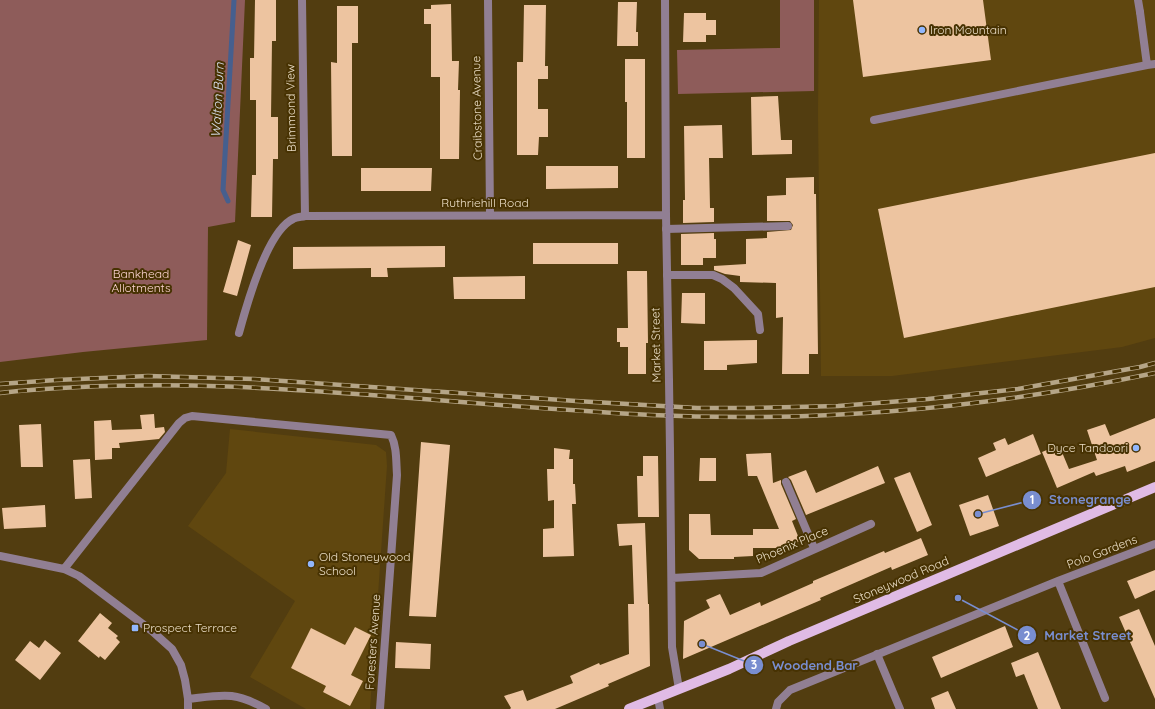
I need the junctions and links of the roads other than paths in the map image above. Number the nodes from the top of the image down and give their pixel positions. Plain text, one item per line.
1 (302, 0) edge
2 (488, 0) edge
3 (665, 0) edge
4 (1138, 0) edge
5 (1151, 65) edge
6 (874, 120) dead end
7 (666, 215) junction
8 (305, 216) junction
9 (490, 216) junction
10 (788, 226) dead end
11 (666, 229) junction
12 (667, 275) junction
13 (760, 330) dead end
14 (239, 333) dead end
15 (786, 482) dead end
16 (1155, 487) edge
17 (871, 524) dead end
18 (1155, 544) edge
19 (814, 548) junction
20 (0, 556) edge
21 (64, 569) junction
22 (672, 578) junction
23 (1058, 581) junction
24 (877, 654) junction
25 (679, 689) junction
26 (658, 698) junction
27 (1104, 698) dead end
28 (188, 699) junction
29 (188, 709) edge
30 (266, 709) edge
31 (380, 709) edge
32 (629, 709) edge
33 (660, 709) edge
34 (776, 709) edge
35 (900, 709) edge

1 - 8 street, Brimmond View
2 - 9 street, Craibstone Avenue
3 - 7 street, Market Street
4 - 5 street
5 - 6 street
7 - 9 street, Ruthriehill Road
7 - 11 street, Market Street
8 - 9 street, Ruthriehill Road
8 - 14 street
10 - 11 street
11 - 12 street, Market Street
12 - 13 street
12 - 22 street, Market Street, bridge
15 - 19 street
16 - 25 main road, Stoneywood Road
17 - 19 street, Phoenix Place
18 - 23 street, Polo Gardens
19 - 22 street, Phoenix Place
20 - 21 street
21 - 28 street
21 - 31 street, Foresters Avenue
22 - 25 street, Market Street
23 - 24 street, Polo Gardens
23 - 27 street, Polo Gardens
24 - 34 street, Polo Gardens
24 - 35 street
25 - 26 main road, Stoneywood Road
26 - 32 main road, Stoneywood Road
26 - 33 street
28 - 29 street
28 - 30 street

